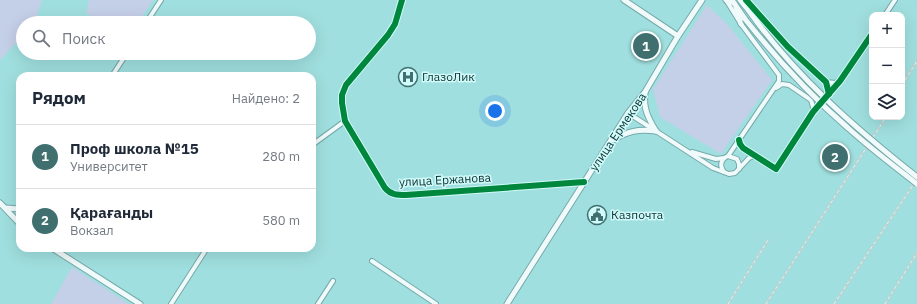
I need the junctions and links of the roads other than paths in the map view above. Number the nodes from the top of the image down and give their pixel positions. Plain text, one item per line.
1 (161, 0) edge
2 (402, 0) edge
3 (624, 0) edge
4 (708, 0) edge
5 (726, 0) edge
6 (741, 0) edge
7 (746, 0) edge
8 (895, 0) edge
9 (701, 1) edge
10 (733, 1) edge
11 (750, 10) junction
12 (887, 12) edge
13 (151, 16) edge
14 (741, 24) junction
15 (678, 36) junction
16 (869, 38) edge
17 (122, 60) edge
18 (115, 72) edge
19 (840, 81) junction
20 (826, 82) junction
21 (775, 88) junction
22 (645, 92) junction
23 (828, 94) junction
24 (824, 98) junction
25 (811, 100) junction
26 (812, 112) junction
27 (628, 113) junction
28 (345, 121) junction
29 (656, 131) junction
30 (612, 140) junction
31 (739, 140) junction
32 (316, 142) edge
33 (688, 151) junction
34 (754, 156) junction
35 (726, 157) junction
36 (738, 170) junction
37 (724, 172) junction
38 (917, 177) edge
39 (584, 182) junction
40 (917, 184) edge
41 (0, 203) edge
42 (6, 208) junction
43 (16, 209) edge
44 (16, 218) edge
45 (58, 252) edge
46 (204, 252) edge
47 (372, 261) dead end
48 (333, 281) dead end
49 (140, 304) edge
50 (171, 304) edge
51 (318, 304) edge
52 (436, 304) edge
53 (507, 304) edge

1 - 13 street
2 - 28 street, улица Ержанова
3 - 15 main road
4 - 9 main road
5 - 10 main road
5 - 14 street
6 - 11 main road
7 - 11 street
8 - 12 street
9 - 15 main road, улица Ермекова
10 - 14 main road
10 - 40 main road, bridge
11 - 20 street
11 - 38 main road, bridge
14 - 21 street
15 - 22 main road, улица Ермекова
16 - 19 street
17 - 18 street
19 - 20 street
19 - 23 street
20 - 23 street
21 - 25 street
21 - 31 street
22 - 27 main road, улица Ермекова
22 - 29 main road
23 - 24 street
24 - 25 street
24 - 26 street
25 - 26 street
26 - 34 street
27 - 29 street
27 - 30 main road, улица Ермекова
28 - 32 street
28 - 39 street, улица Ержанова
29 - 30 main road
29 - 33 street
30 - 39 main road, улица Ермекова
31 - 34 street
31 - 35 street
33 - 35 street
33 - 37 street
34 - 36 street
35 - 36 street
35 - 37 street
36 - 37 street
39 - 53 main road, улица Ермекова
41 - 42 main road
42 - 43 main road
42 - 44 main road
45 - 49 main road
46 - 50 street
47 - 52 street
48 - 51 street

